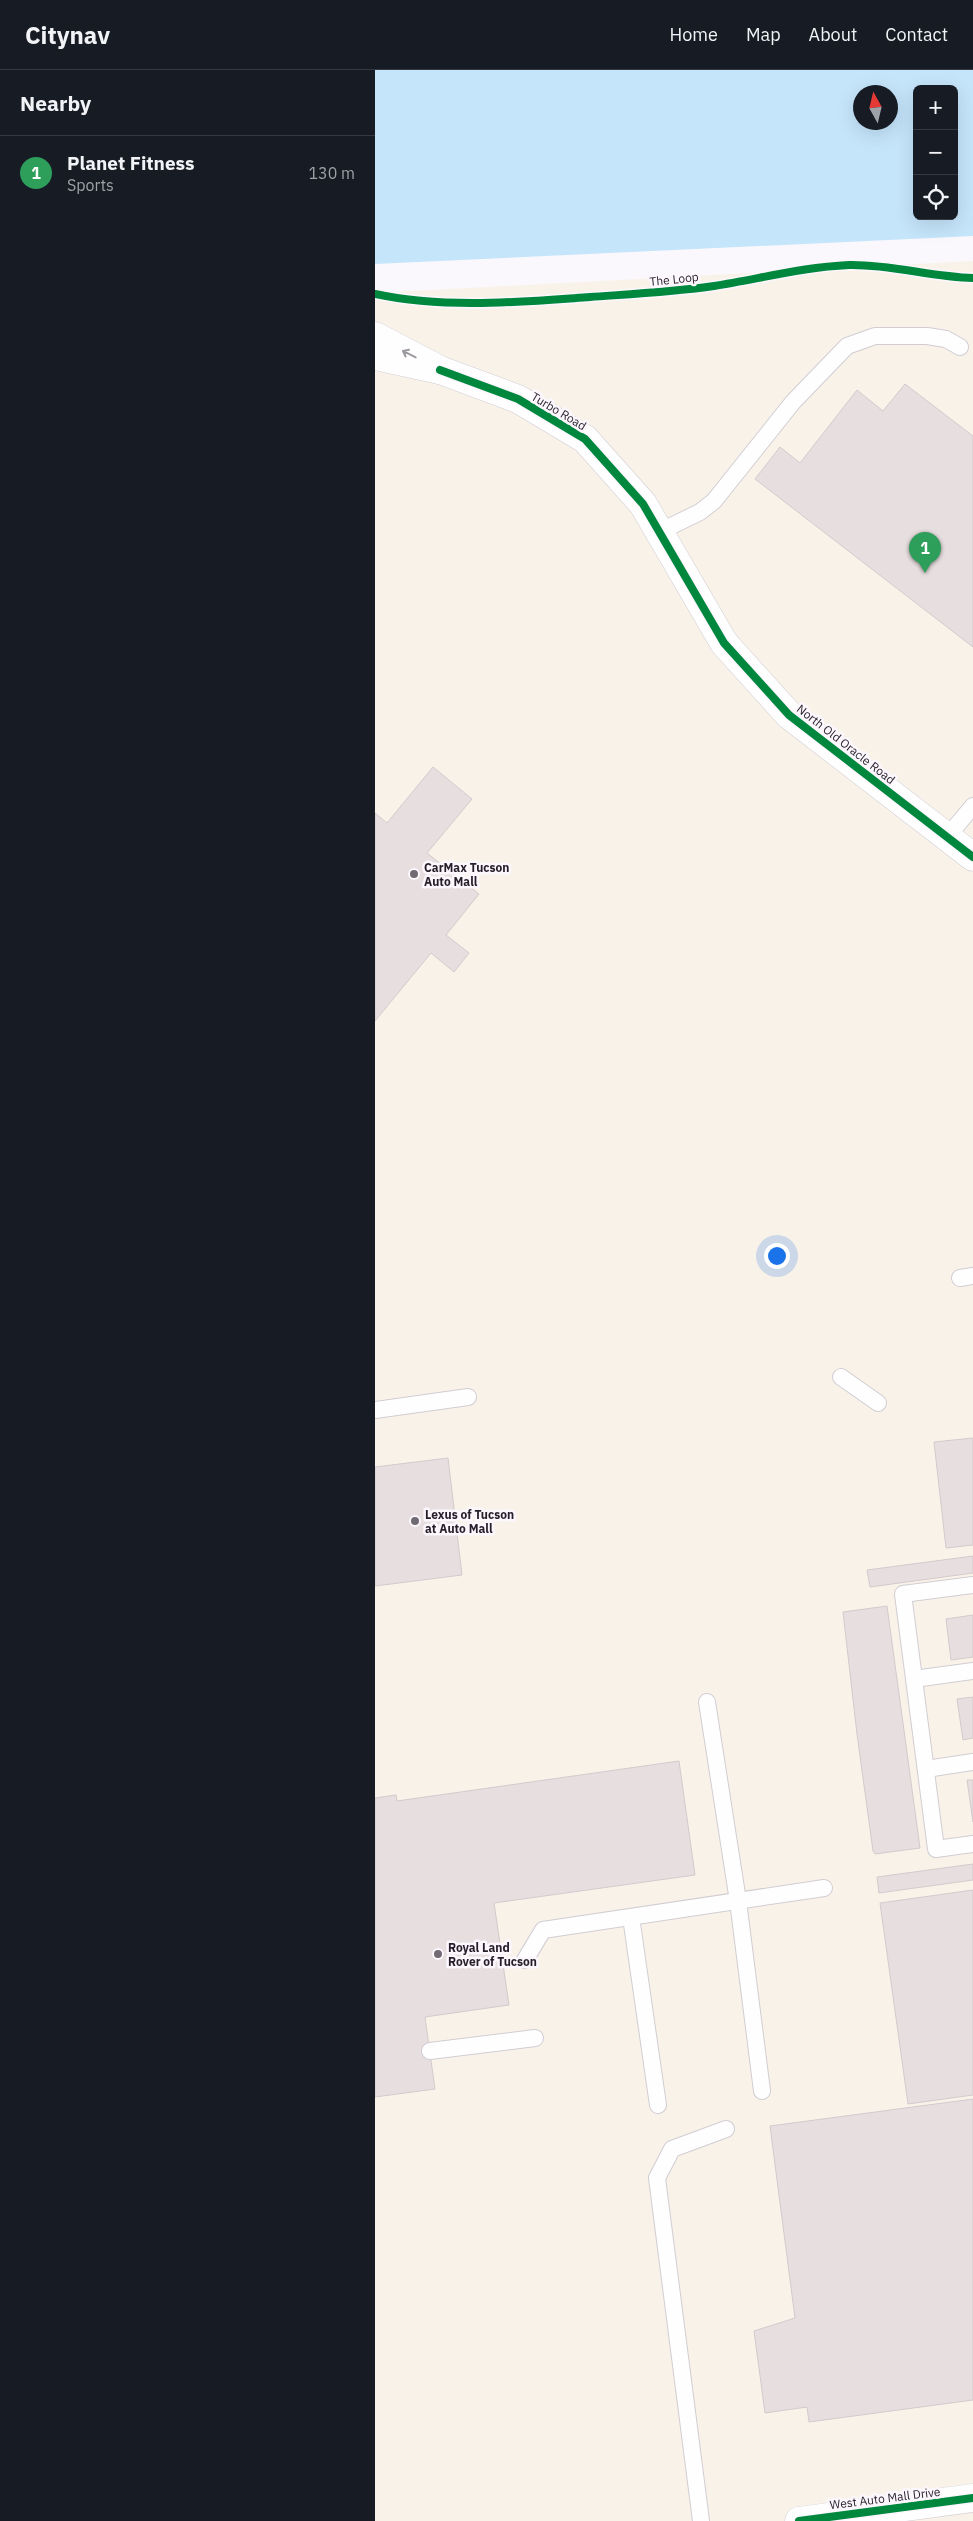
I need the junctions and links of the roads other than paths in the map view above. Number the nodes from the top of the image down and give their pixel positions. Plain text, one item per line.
1 (375, 336) edge
2 (960, 347) dead end
3 (375, 356) edge
4 (440, 370) junction
5 (643, 504) joint
6 (659, 532) junction
7 (973, 806) edge
8 (947, 837) junction
9 (973, 857) edge
10 (841, 1377) dead end
11 (468, 1397) dead end
12 (879, 1403) dead end
13 (375, 1410) edge
14 (973, 1585) edge
15 (973, 1671) edge
16 (914, 1678) junction
17 (707, 1702) dead end
18 (973, 1762) edge
19 (926, 1769) junction
20 (973, 1844) edge
21 (824, 1888) dead end
22 (737, 1901) junction
23 (631, 1917) junction
24 (525, 1960) dead end
25 (535, 2038) dead end
26 (430, 2051) dead end
27 (762, 2091) dead end
28 (658, 2105) dead end
29 (726, 2129) dead end
30 (973, 2498) edge
31 (904, 2514) edge
32 (701, 2521) edge
33 (799, 2521) edge

4 -> 1 street, Turbo Road
2 - 6 lane
3 - 4 street, Turbo Road
4 - 5 street, Turbo Road
5 - 6 street, North Old Oracle Road
6 - 8 street, North Old Oracle Road
7 - 8 lane
8 - 9 street, North Old Oracle Road
10 - 12 lane
11 - 13 lane
14 - 16 lane
15 - 16 lane
16 - 19 lane
17 - 22 lane
18 - 19 lane
19 - 20 lane
21 - 22 lane
22 - 23 lane
22 - 27 lane
23 - 24 lane
23 - 28 lane
25 - 26 lane
29 - 32 lane
30 - 31 street, West Auto Mall Drive
31 - 33 street, West Auto Mall Drive

